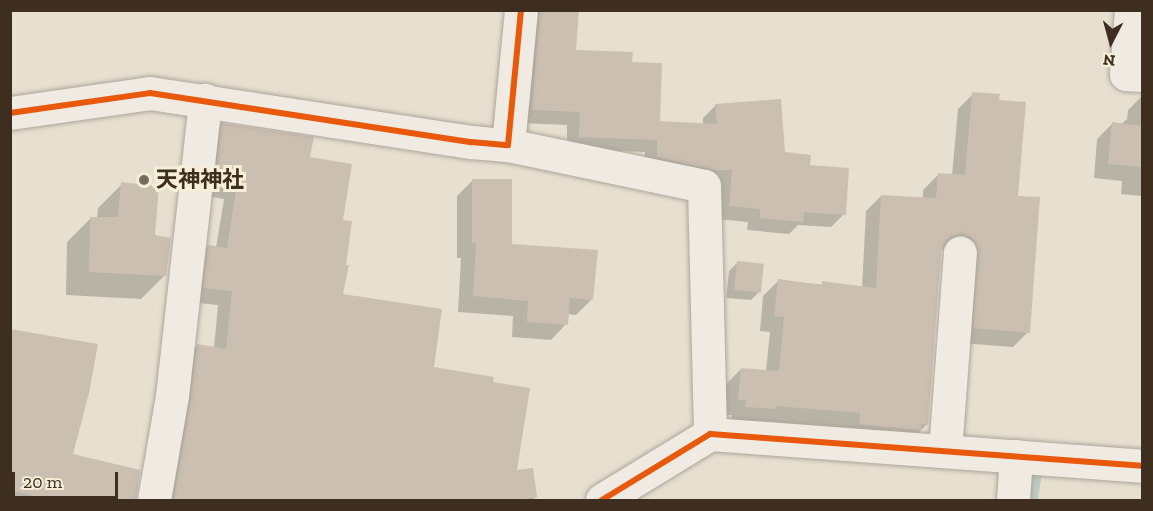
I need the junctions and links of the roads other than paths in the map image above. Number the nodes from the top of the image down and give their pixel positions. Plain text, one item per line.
1 (522, 10) edge
2 (1131, 10) edge
3 (1143, 75) edge
4 (205, 100) junction
5 (10, 113) edge
6 (508, 145) junction
7 (960, 253) dead end
8 (710, 434) junction
9 (945, 451) junction
10 (1016, 456) junction
11 (1143, 466) edge
12 (154, 501) edge
13 (602, 501) edge
14 (1013, 501) edge

1 - 6 street
2 - 3 street
4 - 5 street
4 - 6 street
4 - 12 street
6 - 8 street
7 - 9 street
8 - 9 street
8 - 13 street
9 - 10 street
10 - 11 street
10 - 14 street

